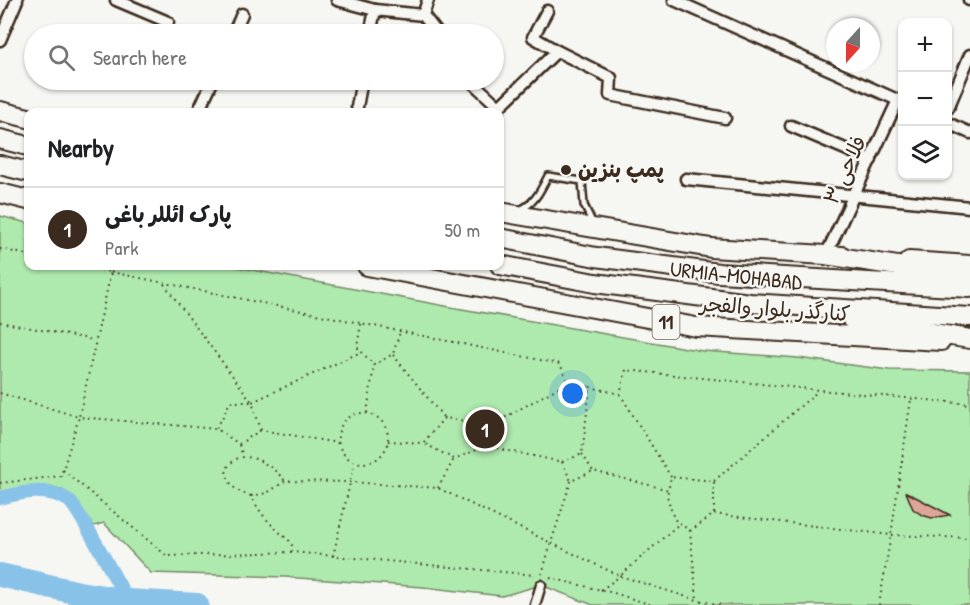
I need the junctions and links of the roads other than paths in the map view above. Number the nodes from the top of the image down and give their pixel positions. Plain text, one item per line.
1 (17, 0) edge
2 (116, 0) edge
3 (337, 0) edge
4 (428, 0) edge
5 (674, 0) edge
6 (375, 10) junction
7 (547, 11) dead end
8 (242, 14) dead end
9 (423, 15) junction
10 (168, 22) dead end
11 (238, 24) edge
12 (372, 24) edge
13 (430, 24) edge
14 (0, 40) edge
15 (557, 51) junction
16 (970, 55) edge
17 (208, 90) edge
18 (360, 90) edge
19 (480, 90) edge
20 (952, 98) edge
21 (898, 100) edge
22 (898, 105) edge
23 (357, 107) dead end
24 (200, 108) edge
25 (497, 108) edge
26 (501, 108) edge
27 (0, 111) edge
28 (24, 117) edge
29 (725, 118) dead end
30 (952, 125) edge
31 (790, 126) dead end
32 (970, 133) edge
33 (0, 140) edge
34 (24, 145) edge
35 (871, 160) junction
36 (0, 165) edge
37 (24, 171) edge
38 (686, 179) dead end
39 (0, 193) edge
40 (855, 196) junction
41 (24, 199) edge
42 (970, 207) edge
43 (506, 213) edge
44 (597, 230) junction
45 (504, 239) edge
46 (826, 255) junction
47 (970, 265) edge
48 (504, 266) edge
49 (389, 270) edge
50 (970, 277) edge
51 (970, 288) edge
52 (750, 303) junction
53 (970, 317) edge
54 (970, 341) edge
55 (541, 580) road end
56 (535, 605) edge

1 - 14 street
2 - 10 street
3 - 6 street
4 - 9 street
5 - 21 street
6 - 9 street
6 - 12 street
7 - 15 street
8 - 11 street
9 - 13 street
15 - 26 street
15 - 29 street
16 - 20 street
17 - 24 street
18 - 23 street
19 - 25 street
22 - 35 street, فلاحی ۳
27 - 28 main road
30 - 32 street
31 - 35 street
33 - 34 main road
35 - 40 street, فلاحی ۳
36 - 37 main road
38 - 40 street
39 - 41 main road
40 - 42 street
40 - 46 street, فلاحی ۳
43 - 44 main road
43 - 44 lane
44 - 46 main road
45 - 51 main road, URMIA-MOHABAD
46 - 47 main road
46 - 50 main road
48 - 52 main road, URMIA-MOHABAD / 11
49 - 54 main road, کنارگذر بلوار والفجر / 11
52 - 53 main road, URMIA-MOHABAD / 11
52 - 54 main road
55 - 56 street

